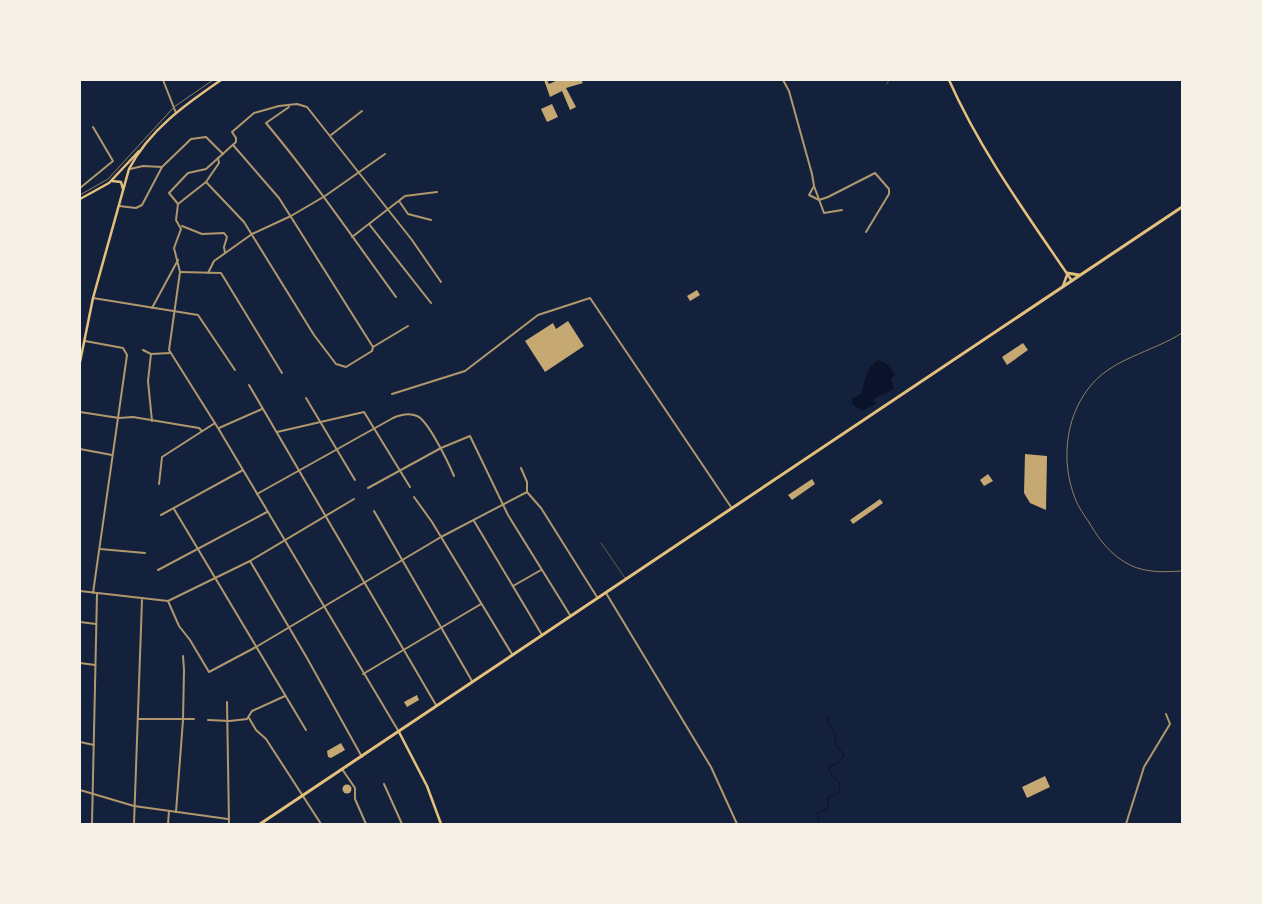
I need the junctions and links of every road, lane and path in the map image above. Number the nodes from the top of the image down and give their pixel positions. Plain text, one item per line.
1 (162, 80) edge
2 (221, 80) edge
3 (783, 80) edge
4 (889, 80) edge
5 (949, 80) edge
6 (887, 84) dead end
7 (291, 106) junction
8 (362, 111) dead end
9 (176, 113) junction
10 (94, 127) dead end
11 (332, 135) junction
12 (233, 145) junction
13 (139, 151) junction
14 (223, 154) junction
15 (385, 154) dead end
16 (218, 158) junction
17 (162, 167) junction
18 (130, 169) junction
19 (359, 173) junction
20 (108, 182) junction
21 (206, 182) junction
22 (814, 186) junction
23 (80, 188) edge
24 (123, 190) junction
25 (437, 192) dead end
26 (325, 196) junction
27 (80, 199) edge
28 (819, 200) junction
29 (399, 201) junction
30 (178, 204) junction
31 (118, 206) junction
32 (1182, 208) edge
33 (388, 209) junction
34 (842, 210) dead end
35 (291, 216) junction
36 (431, 220) dead end
37 (369, 224) junction
38 (181, 226) junction
39 (866, 232) dead end
40 (252, 234) junction
41 (352, 237) junction
42 (225, 253) junction
43 (178, 260) junction
44 (180, 272) junction
45 (208, 272) junction
46 (1067, 273) junction
47 (1082, 274) junction
48 (1072, 281) junction
49 (440, 282) dead end
50 (1062, 288) junction
51 (396, 297) dead end
52 (93, 298) junction
53 (431, 303) dead end
54 (152, 308) junction
55 (173, 311) junction
56 (408, 326) dead end
57 (84, 341) junction
58 (373, 347) junction
59 (143, 350) dead end
60 (170, 353) junction
61 (151, 354) junction
62 (80, 362) edge
63 (235, 370) dead end
64 (282, 373) dead end
65 (249, 385) dead end
66 (392, 394) dead end
67 (306, 398) dead end
68 (262, 408) junction
69 (80, 412) edge
70 (119, 418) junction
71 (152, 421) junction
72 (215, 423) junction
73 (321, 424) junction
74 (218, 428) junction
75 (374, 428) junction
76 (202, 431) junction
77 (276, 432) junction
78 (441, 448) junction
79 (80, 449) edge
80 (337, 450) junction
81 (113, 455) junction
82 (521, 468) dead end
83 (243, 470) junction
84 (299, 471) junction
85 (400, 471) junction
86 (454, 476) dead end
87 (355, 480) dead end
88 (159, 484) dead end
89 (410, 487) dead end
90 (368, 488) dead end
91 (527, 492) junction
92 (257, 494) junction
93 (414, 497) dead end
94 (354, 499) dead end
95 (503, 504) junction
96 (174, 509) junction
97 (733, 509) junction
98 (374, 511) dead end
99 (267, 512) junction
100 (161, 515) dead end
101 (326, 516) junction
102 (474, 521) junction
103 (441, 537) junction
104 (284, 541) junction
105 (601, 543) dead end
106 (99, 549) junction
107 (198, 550) junction
108 (145, 553) dead end
109 (403, 560) junction
110 (250, 561) junction
111 (158, 570) dead end
112 (541, 570) junction
113 (215, 578) junction
114 (626, 580) junction
115 (366, 583) junction
116 (514, 586) junction
117 (80, 591) edge
118 (93, 593) junction
119 (606, 593) junction
120 (98, 594) junction
121 (598, 599) junction
122 (142, 600) junction
123 (168, 601) junction
124 (481, 604) junction
125 (323, 606) junction
126 (571, 617) junction
127 (80, 622) edge
128 (96, 624) junction
129 (442, 627) junction
130 (289, 628) junction
131 (543, 636) junction
132 (256, 647) junction
133 (405, 649) junction
134 (183, 656) dead end
135 (513, 656) junction
136 (80, 663) edge
137 (96, 665) junction
138 (363, 674) junction
139 (473, 683) junction
140 (285, 696) junction
141 (227, 702) dead end
142 (437, 707) junction
143 (1166, 714) dead end
144 (249, 718) junction
145 (138, 719) junction
146 (194, 719) dead end
147 (182, 720) junction
148 (208, 720) dead end
149 (228, 721) junction
150 (306, 730) dead end
151 (399, 732) junction
152 (80, 742) edge
153 (94, 745) junction
154 (362, 756) junction
155 (342, 770) junction
156 (384, 784) dead end
157 (80, 790) edge
158 (92, 794) junction
159 (302, 797) junction
160 (134, 806) junction
161 (169, 812) junction
162 (176, 812) junction
163 (228, 819) junction
164 (92, 824) edge
165 (134, 824) edge
166 (168, 824) edge
167 (229, 824) edge
168 (260, 824) edge
169 (321, 824) edge
170 (366, 824) edge
171 (402, 824) edge
172 (441, 824) edge
173 (737, 824) edge
174 (1126, 824) edge

1 - 9 street
2 - 9 main road
3 - 22 street
4 - 6 lane
5 - 46 main road
7 - 11 street
7 - 12 street
7 - 26 street
8 - 11 street
9 - 13 main road
10 - 23 street
11 - 19 street
12 - 14 street
12 - 35 street
13 - 18 main road
13 - 20 main road
14 - 16 street
14 - 17 street
15 - 19 street
16 - 21 street
16 - 30 street
17 - 18 street
17 - 31 street
18 - 24 main road
19 - 26 street
19 - 33 street
20 - 24 main road
20 - 27 main road
21 - 30 street
21 - 40 street
22 - 28 street
22 - 28 street
24 - 31 main road
25 - 29 street
26 - 35 street
26 - 41 street
28 - 34 street
28 - 39 street
29 - 33 street
29 - 36 street
30 - 38 street
31 - 52 main road
32 - 47 highway
33 - 37 street
33 - 49 street
35 - 40 street
35 - 58 street
37 - 41 street
37 - 53 street
38 - 42 street
38 - 43 street
40 - 42 street
40 - 58 street
41 - 51 street
42 - 45 street
43 - 44 street
43 - 54 street
44 - 45 street
44 - 55 street
45 - 64 street
46 - 47 highway
46 - 48 main road
46 - 50 main road
47 - 48 highway
48 - 50 highway
50 - 97 highway
52 - 54 street
52 - 57 main road
54 - 55 street
55 - 60 street
55 - 63 street
56 - 58 street
57 - 62 main road
57 - 70 street
59 - 61 street
60 - 61 street
60 - 72 street
61 - 71 street
65 - 68 street
66 - 97 street
67 - 73 street
68 - 74 street
68 - 77 street
69 - 70 street
70 - 71 street
70 - 81 street
71 - 76 street
72 - 74 street
72 - 76 street
73 - 75 street
73 - 77 street
73 - 80 street
74 - 83 street
75 - 78 street
75 - 80 street
75 - 85 street
76 - 88 street
77 - 84 street
78 - 85 street
78 - 86 street
78 - 95 street
79 - 81 street
80 - 84 street
80 - 87 street
81 - 106 street
82 - 91 street
83 - 92 street
83 - 96 street
84 - 92 street
84 - 101 street
85 - 89 street
85 - 90 street
91 - 95 street
91 - 121 street
92 - 99 street
93 - 103 street
94 - 101 street
95 - 102 street
95 - 112 street
96 - 100 street
96 - 107 street
97 - 114 highway
98 - 109 street
99 - 104 street
99 - 107 street
101 - 104 street
101 - 115 street
102 - 103 street
102 - 116 street
103 - 109 street
103 - 124 street
104 - 110 street
104 - 125 street
105 - 114 lane
106 - 108 street
106 - 118 street
107 - 111 street
107 - 113 street
109 - 115 street
109 - 129 street
110 - 113 street
110 - 130 street
112 - 116 street
112 - 126 street
113 - 123 street
113 - 132 street
114 - 119 highway
115 - 125 street
115 - 133 street
116 - 131 street
117 - 118 street
118 - 120 street
119 - 121 highway
119 - 173 street
120 - 122 street
120 - 128 street
121 - 126 highway
122 - 123 street
122 - 145 street
123 - 132 street
124 - 129 street
124 - 135 street
125 - 130 street
125 - 138 street
126 - 131 highway
127 - 128 street
128 - 137 street
129 - 133 street
129 - 139 street
130 - 132 street
130 - 154 street
131 - 135 highway
132 - 140 street
133 - 138 street
133 - 142 street
134 - 147 street
135 - 139 highway
136 - 137 street
137 - 153 street
138 - 151 street
139 - 142 highway
140 - 144 street
140 - 150 street
141 - 149 street
142 - 151 highway
143 - 174 street
144 - 149 street
144 - 159 street
145 - 147 street
145 - 160 street
146 - 147 street
147 - 162 street
148 - 149 street
149 - 163 street
151 - 154 highway
151 - 172 main road
152 - 153 street
153 - 158 street
154 - 155 highway
155 - 159 highway
155 - 170 street
156 - 171 street
157 - 158 street
158 - 160 street
158 - 164 street
159 - 168 highway
159 - 169 street
160 - 161 street
160 - 165 street
161 - 162 street
161 - 166 street
162 - 163 street
163 - 167 street

